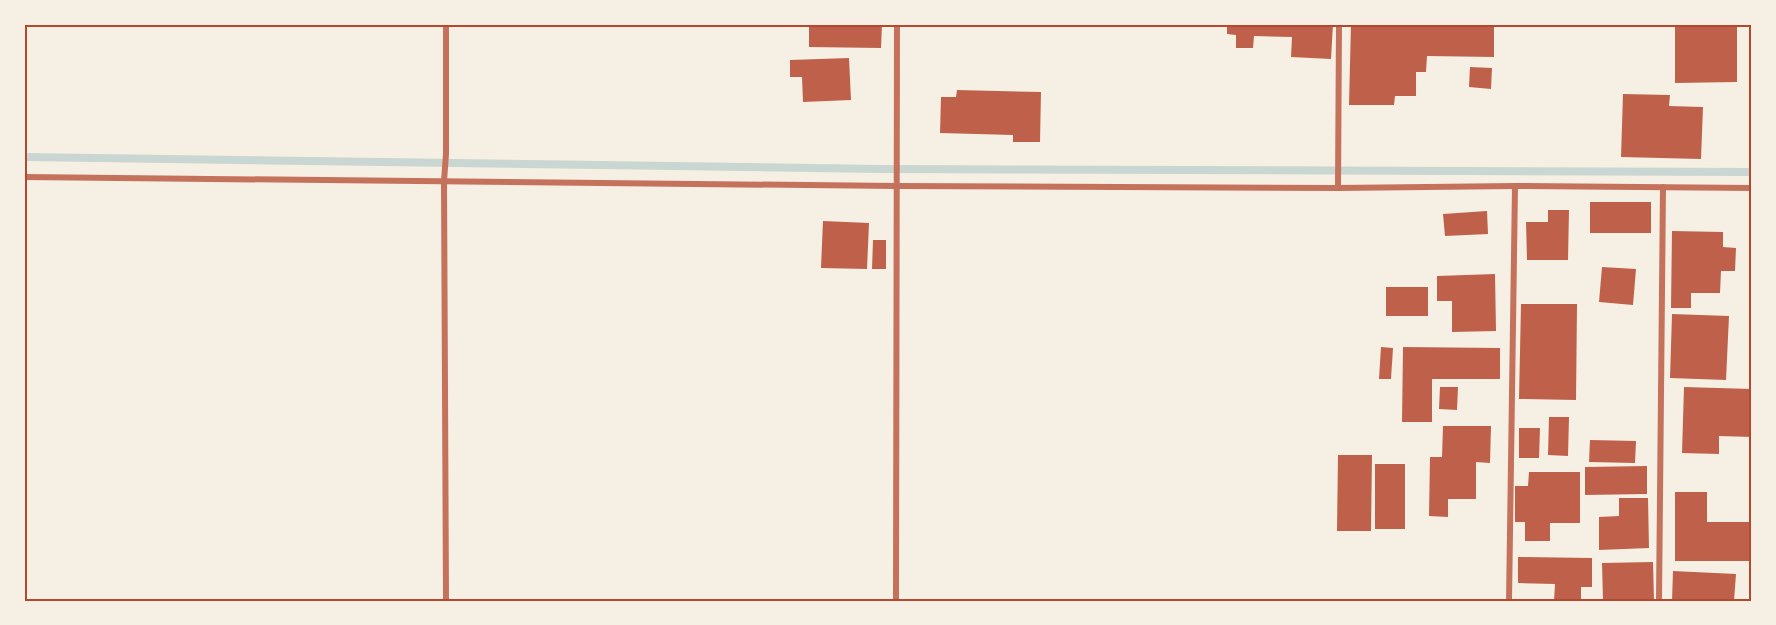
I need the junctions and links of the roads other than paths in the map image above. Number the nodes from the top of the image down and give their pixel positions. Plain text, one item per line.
1 (446, 24) edge
2 (897, 24) edge
3 (1339, 24) edge
4 (24, 177) edge
5 (445, 178) junction
6 (897, 183) junction
7 (1515, 186) junction
8 (1338, 188) junction
9 (1664, 188) junction
10 (1752, 188) edge
11 (446, 601) edge
12 (896, 601) edge
13 (1509, 601) edge
14 (1659, 601) edge

1 - 5 street
2 - 6 street
3 - 8 street
4 - 5 street
5 - 6 street
5 - 11 street
6 - 8 street
6 - 12 street
7 - 8 street
7 - 9 street
7 - 13 street
9 - 10 street
9 - 14 street

